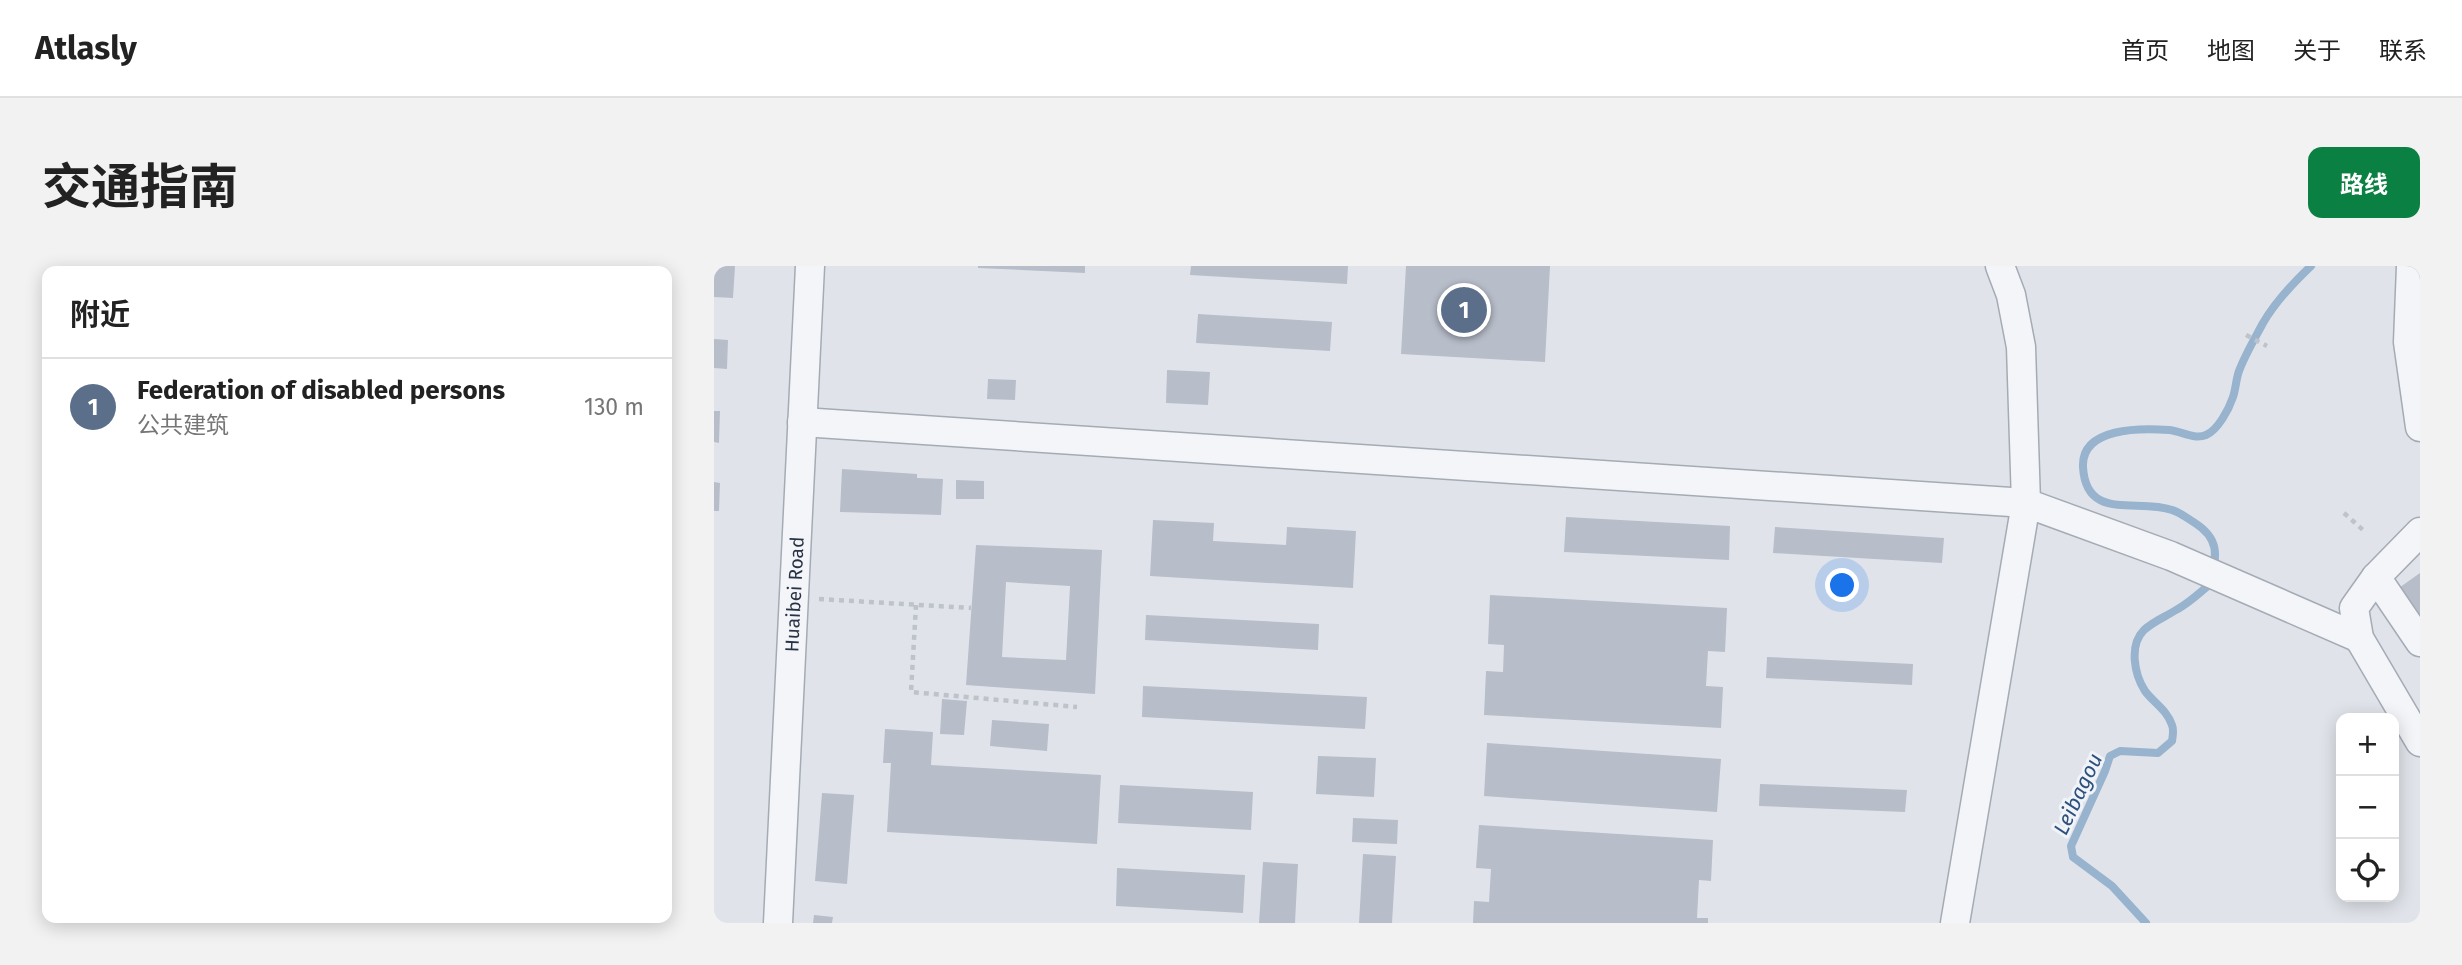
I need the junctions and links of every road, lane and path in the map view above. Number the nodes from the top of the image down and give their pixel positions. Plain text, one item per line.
1 (810, 266) edge
2 (2000, 266) edge
3 (2411, 266) edge
4 (2246, 335) dead end
5 (2267, 346) dead end
6 (2414, 353) edge
7 (802, 422) junction
8 (2420, 427) edge
9 (2026, 503) junction
10 (2344, 513) dead end
11 (2363, 530) dead end
12 (2420, 532) edge
13 (2376, 577) junction
14 (794, 596) junction
15 (916, 605) junction
16 (971, 608) dead end
17 (2359, 638) junction
18 (2420, 642) edge
19 (1077, 707) dead end
20 (2420, 742) edge
21 (778, 923) edge
22 (1955, 923) edge

1 - 7 street, Huaibei Road
2 - 9 street
3 - 6 street
4 - 5 path
6 - 8 street
7 - 9 street
7 - 14 street, Huaibei Road
9 - 17 street
9 - 22 street
10 - 11 path
12 - 13 street
13 - 17 street
13 - 18 street
14 - 15 path
14 - 21 street, Huaibei Road
15 - 16 path
15 - 19 path
17 - 20 street

